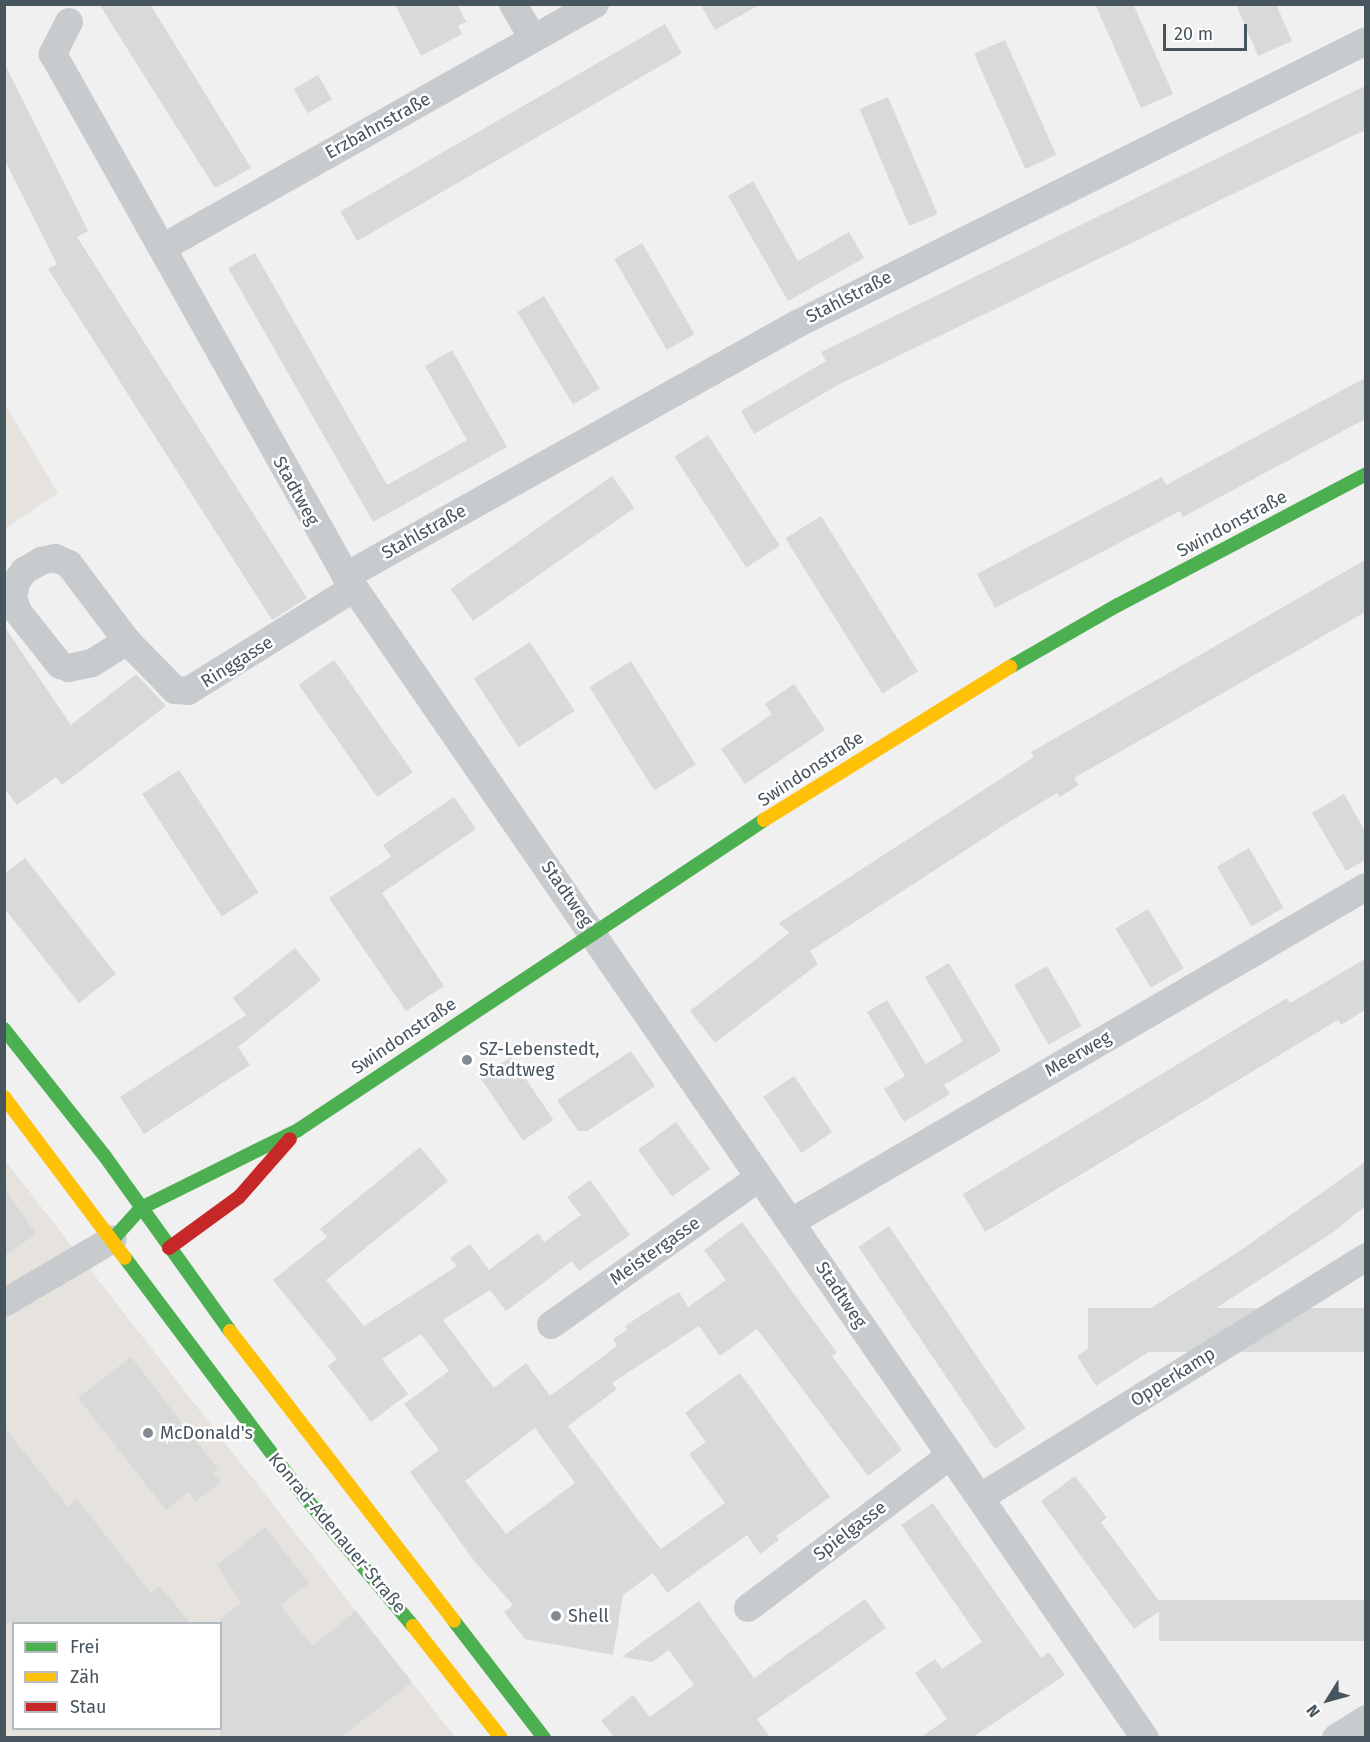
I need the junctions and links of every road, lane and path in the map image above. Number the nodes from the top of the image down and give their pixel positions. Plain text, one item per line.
1 (513, 4) edge
2 (595, 4) edge
3 (69, 21) dead end
4 (533, 38) junction
5 (1365, 41) edge
6 (162, 248) junction
7 (1365, 474) edge
8 (350, 582) junction
9 (128, 641) dead end
10 (1365, 887) edge
11 (592, 932) junction
12 (4, 1029) edge
13 (4, 1097) edge
14 (298, 1130) junction
15 (759, 1178) junction
16 (141, 1208) junction
17 (791, 1222) junction
18 (132, 1242) junction
19 (169, 1248) junction
20 (1365, 1257) edge
21 (4, 1303) edge
22 (551, 1325) dead end
23 (951, 1455) junction
24 (981, 1497) junction
25 (748, 1608) dead end
26 (1365, 1719) edge
27 (501, 1737) edge
28 (543, 1737) edge
29 (1145, 1737) edge
30 (1336, 1737) edge

1 - 4 street
2 - 4 street, Erzbahnstraße
3 - 6 street, Stadtweg
4 - 6 street, Erzbahnstraße
5 - 8 street, Stahlstraße
6 - 8 street, Stadtweg
7 - 11 street, Swindonstraße
8 - 9 street, Ringgasse
8 - 11 street, Stadtweg
10 - 17 street, Meerweg
11 - 14 street, Swindonstraße
11 - 15 street, Stadtweg
12 - 16 street, Konrad-Adenauer-Straße
13 - 18 street, Konrad-Adenauer-Straße
14 - 16 street, Swindonstraße
14 - 19 street, Swindonstraße
15 - 17 street, Stadtweg
15 - 22 street, Meistergasse
16 - 18 street
16 - 19 street, Konrad-Adenauer-Straße
17 - 23 street, Stadtweg
18 - 19 street
18 - 21 street
18 - 27 street, Konrad-Adenauer-Straße
19 - 28 street, Konrad-Adenauer-Straße
20 - 24 street, Opperkamp
23 - 24 street, Stadtweg
23 - 25 street, Spielgasse
24 - 29 street, Stadtweg
26 - 30 street

